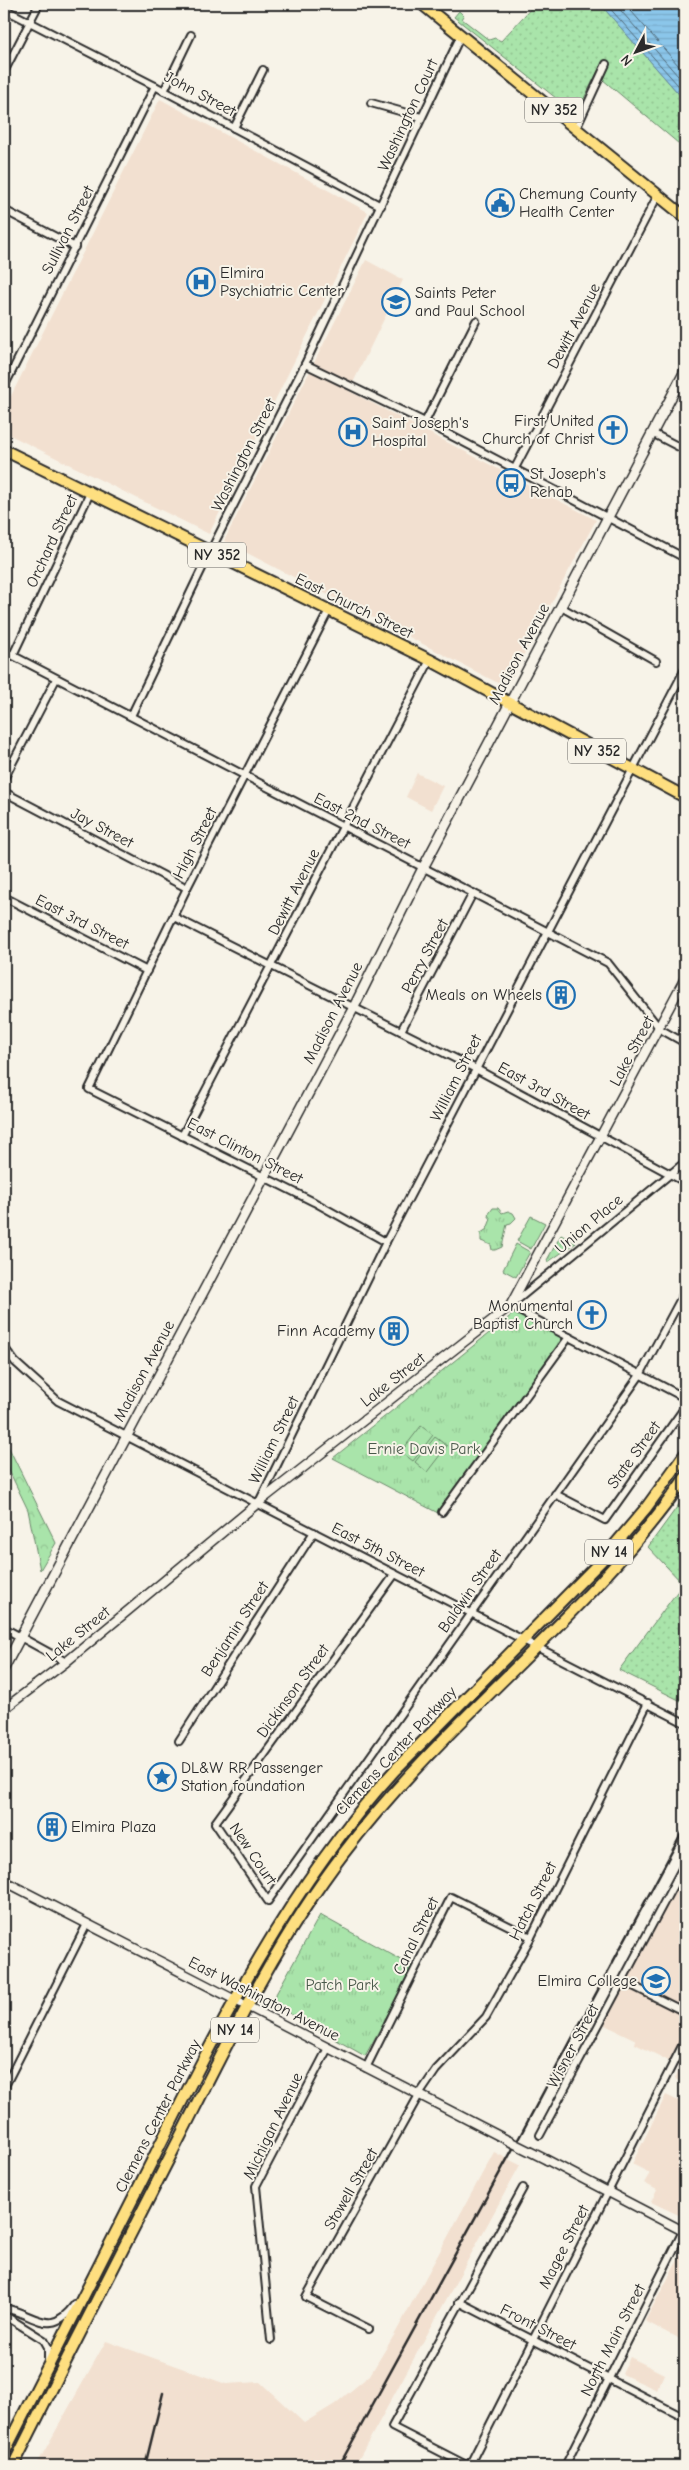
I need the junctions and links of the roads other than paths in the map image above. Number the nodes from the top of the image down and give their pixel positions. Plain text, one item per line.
1 (39, 4) edge
2 (422, 4) edge
3 (4, 9) edge
4 (30, 22) junction
5 (191, 35) dead end
6 (461, 35) junction
7 (606, 64) dead end
8 (263, 70) dead end
9 (4, 72) edge
10 (156, 86) junction
11 (164, 90) junction
12 (371, 103) dead end
13 (421, 117) junction
14 (234, 128) junction
15 (576, 129) junction
16 (658, 195) junction
17 (382, 206) junction
18 (4, 210) edge
19 (685, 217) edge
20 (75, 247) junction
21 (476, 321) dead end
22 (305, 364) junction
23 (685, 371) edge
24 (4, 387) edge
25 (424, 422) junction
26 (652, 433) junction
27 (4, 450) edge
28 (685, 450) edge
29 (514, 470) junction
30 (90, 493) junction
31 (607, 518) junction
32 (210, 552) junction
33 (685, 558) edge
34 (560, 607) junction
35 (329, 610) junction
36 (4, 650) edge
37 (13, 655) junction
38 (430, 660) junction
39 (656, 661) dead end
40 (685, 669) edge
41 (56, 679) junction
42 (510, 703) junction
43 (131, 716) junction
44 (632, 770) junction
45 (244, 776) junction
46 (4, 779) edge
47 (4, 792) edge
48 (685, 797) edge
49 (343, 827) junction
50 (423, 868) junction
51 (187, 888) junction
52 (473, 894) junction
53 (4, 897) edge
54 (174, 917) junction
55 (548, 932) junction
56 (272, 966) junction
57 (147, 971) junction
58 (685, 978) edge
59 (354, 1007) junction
60 (660, 1029) junction
61 (401, 1031) junction
62 (685, 1043) edge
63 (476, 1069) junction
64 (89, 1089) joint
65 (182, 1136) junction
66 (601, 1137) junction
67 (685, 1162) edge
68 (670, 1174) junction
69 (264, 1177) junction
70 (685, 1182) edge
71 (386, 1242) junction
72 (685, 1291) edge
73 (510, 1306) junction
74 (570, 1338) junction
75 (4, 1347) edge
76 (640, 1375) junction
77 (685, 1398) edge
78 (685, 1407) edge
79 (127, 1435) junction
80 (685, 1454) edge
81 (685, 1478) edge
82 (555, 1494) junction
83 (258, 1503) junction
84 (442, 1512) dead end
85 (314, 1532) junction
86 (394, 1574) junction
87 (472, 1614) junction
88 (4, 1628) edge
89 (20, 1636) junction
90 (523, 1641) junction
91 (536, 1648) junction
92 (66, 1662) junction
93 (4, 1668) edge
94 (648, 1703) junction
95 (4, 1709) edge
96 (685, 1723) edge
97 (179, 1741) dead end
98 (215, 1823) joint
99 (685, 1866) edge
100 (4, 1881) edge
101 (268, 1901) joint
102 (87, 1924) junction
103 (531, 1936) junction
104 (623, 1981) junction
105 (236, 2000) junction
106 (248, 2007) junction
107 (685, 2012) edge
108 (685, 2040) edge
109 (328, 2048) junction
110 (366, 2068) junction
111 (4, 2088) edge
112 (418, 2095) junction
113 (540, 2135) dead end
114 (523, 2188) dead end
115 (608, 2191) junction
116 (684, 2230) edge
117 (86, 2291) junction
118 (459, 2302) junction
119 (4, 2308) edge
120 (4, 2315) edge
121 (369, 2329) dead end
122 (271, 2340) dead end
123 (532, 2340) junction
124 (47, 2367) junction
125 (609, 2379) junction
126 (685, 2418) edge
127 (4, 2453) edge
128 (13, 2466) edge
129 (468, 2466) edge
130 (565, 2466) edge

1 - 4 street
2 - 6 main road, NY 352
3 - 4 street, John Street
4 - 9 street
4 - 10 street, John Street
5 - 11 street
6 - 13 street, Washington Court
6 - 15 main road, NY 352
7 - 15 street
8 - 14 street
10 - 11 street, John Street
10 - 20 street, Sullivan Street
11 - 14 street, John Street
12 - 13 street
13 - 17 street, Washington Court
14 - 17 street, John Street
15 - 16 main road, NY 352
16 - 19 main road, NY 352
16 - 29 street, Dewitt Avenue
17 - 22 street, Washington Street
18 - 20 street
20 - 24 street, Sullivan Street
21 - 25 street
22 - 25 street
22 - 32 street, Washington Street
23 - 26 main road, Madison Avenue
25 - 29 street
26 - 28 street
26 - 31 main road, Madison Avenue
27 - 30 main road, East Church Street / NY 352
29 - 31 street
30 - 32 main road, East Church Street / NY 352
30 - 37 street, Orchard Street
31 - 33 street
31 - 34 main road, Madison Avenue
32 - 35 main road, East Church Street / NY 352
32 - 43 street, Washington Street
34 - 39 street
34 - 42 main road, Madison Avenue
35 - 38 main road, East Church Street / NY 352
35 - 45 street, High Street
36 - 37 street, East 2nd Street
37 - 41 street, East 2nd Street
38 - 42 main road, East Church Street / NY 352
38 - 49 street, Dewitt Avenue
40 - 44 street, William Street
41 - 43 street, East 2nd Street
41 - 46 street
42 - 44 main road, East Church Street / NY 352
42 - 50 main road, Madison Avenue
43 - 45 street, East 2nd Street
44 - 48 main road, East Church Street / NY 352
44 - 55 street, William Street
45 - 49 street, East 2nd Street
45 - 51 street, High Street
47 - 51 street, Jay Street
49 - 50 street, East 2nd Street
49 - 56 street, Dewitt Avenue
50 - 52 street, East 2nd Street
50 - 59 main road, Madison Avenue
51 - 54 street, High Street
52 - 55 street, East 2nd Street
52 - 61 street, Perry Street
53 - 57 street, East 3rd Street
54 - 56 street, East 3rd Street
54 - 57 street, High Street
55 - 60 street, East 2nd Street
55 - 63 street, William Street
56 - 59 street, East 3rd Street
56 - 65 street, Dewitt Avenue
57 - 64 street, High Street
58 - 60 street, Lake Street
59 - 61 street, East 3rd Street
59 - 69 main road, Madison Avenue
60 - 62 street, East 2nd Street
60 - 66 street, Lake Street
61 - 63 street, East 3rd Street
63 - 66 street, East 3rd Street
63 - 71 street, William Street
64 - 65 street, East Clinton Street
65 - 69 street, East Clinton Street
66 - 68 street, East 3rd Street
66 - 73 street, Lake Street
67 - 68 street, Union Place
68 - 70 street, East 3rd Street
68 - 73 street, Union Place
69 - 71 street, East Clinton Street
69 - 79 main road, Madison Avenue
71 - 83 street, William Street
72 - 76 street, Baldwin Street
73 - 74 street
73 - 83 street, Lake Street
74 - 76 street
74 - 84 street
75 - 79 street, East 5th Street
76 - 77 street
76 - 82 street, Baldwin Street
78 - 82 street, State Street
79 - 83 street, East 5th Street
79 - 89 main road, Madison Avenue
80 - 90 main road, Clemens Center Parkway / NY 14
81 - 91 main road, Clemens Center Parkway / NY 14
82 - 87 street, Baldwin Street
83 - 85 street, East 5th Street
83 - 92 street, Lake Street
85 - 86 street, East 5th Street
85 - 97 street, Benjamin Street
86 - 87 street, East 5th Street
86 - 98 street, Dickinson Street
87 - 90 street, East 5th Street
87 - 101 street, Baldwin Street
88 - 89 street
89 - 92 street
89 - 93 main road, Madison Avenue
90 - 91 street, East 5th Street
90 - 105 main road, Clemens Center Parkway / NY 14
91 - 94 street, East 5th Street
91 - 106 main road, Clemens Center Parkway / NY 14
92 - 95 street, Lake Street
94 - 96 street, East 5th Street
94 - 103 street, Hatch Street
98 - 101 street, New Court
99 - 104 street, Wisner Street
100 - 102 street, East Washington Avenue
102 - 105 street, East Washington Avenue
102 - 111 street
103 - 110 street, Canal Street
103 - 112 street, Hatch Street
104 - 107 street
104 - 113 street, Wisner Street
105 - 106 street, East Washington Avenue
105 - 117 main road, Clemens Center Parkway / NY 14
106 - 109 street, East Washington Avenue
106 - 128 main road, Clemens Center Parkway / NY 14
108 - 115 street, Magee Street
109 - 110 street, East Washington Avenue
109 - 122 street, Michigan Avenue
110 - 112 street, East Washington Avenue
112 - 115 street, East Washington Avenue, bridge
112 - 121 street, Stowell Street
114 - 118 street
115 - 116 street, East Washington Avenue
115 - 123 street, Magee Street
116 - 125 street, North Main Street
117 - 119 street
117 - 124 main road, Clemens Center Parkway / NY 14
118 - 123 street, Front Street
118 - 129 street
120 - 124 street
123 - 125 street, Front Street
123 - 129 street, Magee Street
124 - 127 main road, Clemens Center Parkway / NY 14
125 - 126 street, Front Street
125 - 130 street, North Main Street

